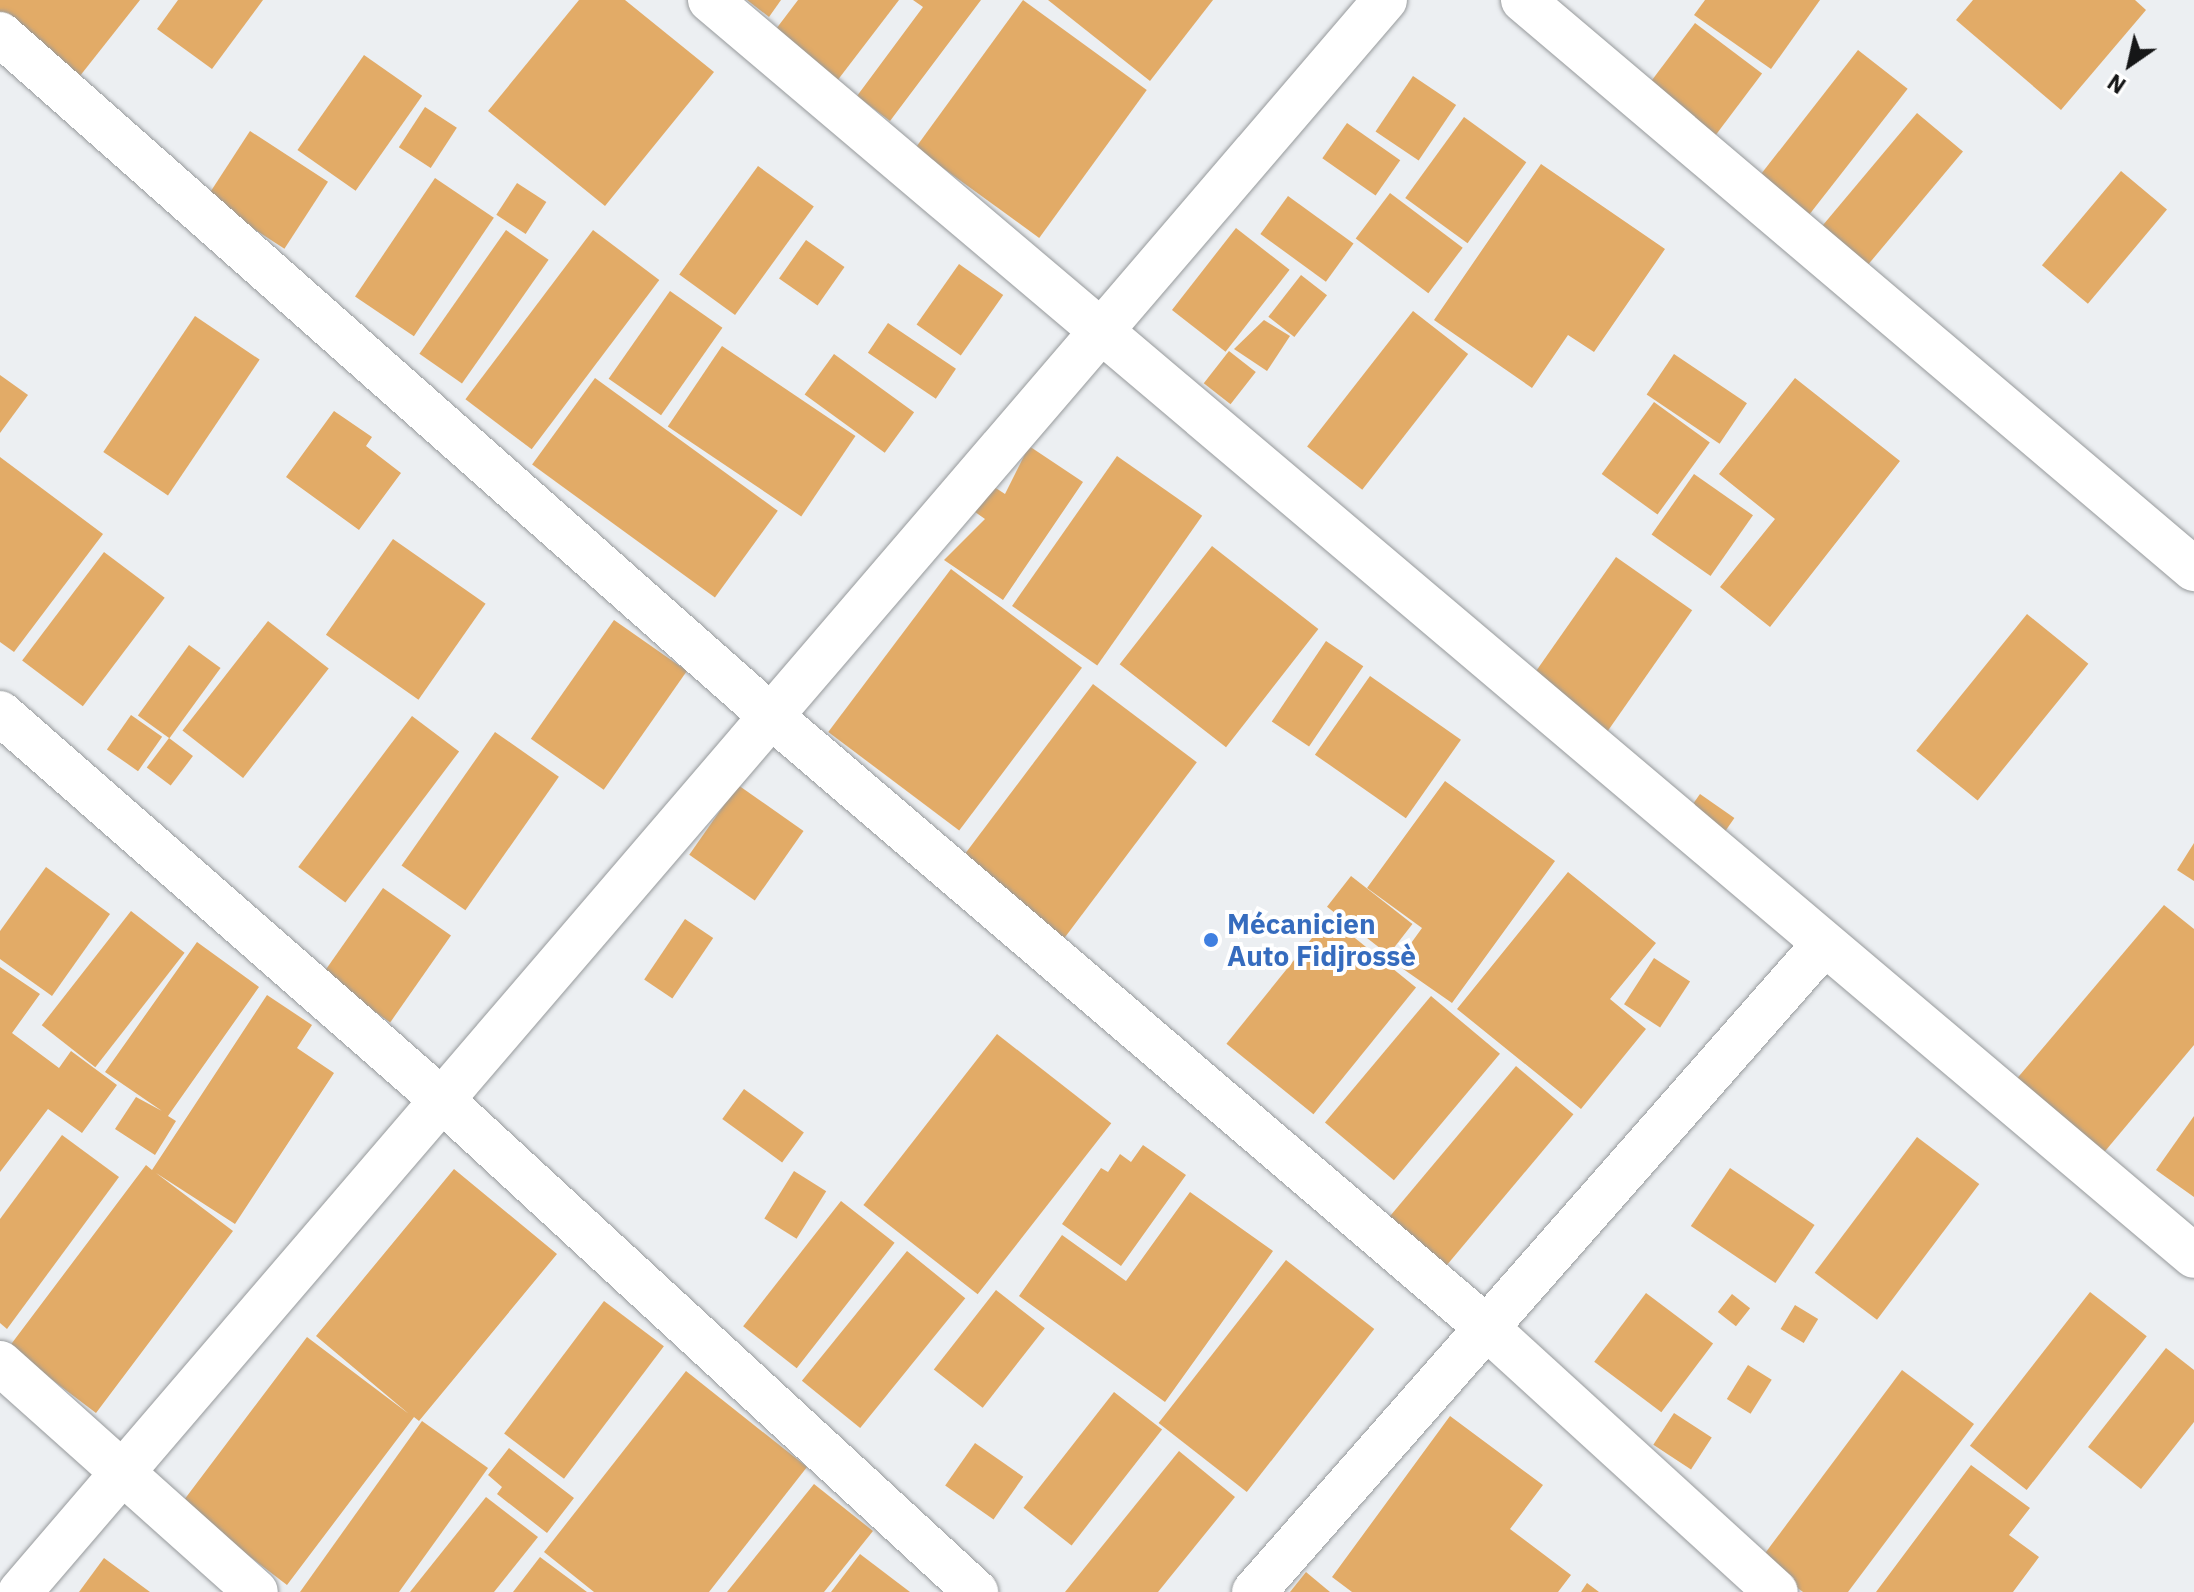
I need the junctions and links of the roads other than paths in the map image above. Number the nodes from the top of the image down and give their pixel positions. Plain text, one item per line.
1 (710, 0) edge
2 (1385, 0) edge
3 (1523, 0) edge
4 (0, 34) edge
5 (1103, 332) junction
6 (2194, 569) edge
7 (0, 713) edge
8 (772, 717) junction
9 (1824, 944) junction
10 (443, 1101) junction
11 (2194, 1256) edge
12 (1487, 1328) junction
13 (0, 1363) edge
14 (124, 1474) junction
15 (20, 1592) edge
16 (256, 1592) edge
17 (976, 1592) edge
18 (1254, 1592) edge
19 (1776, 1592) edge

1 - 5 street
2 - 5 street
3 - 6 street
4 - 8 street
5 - 8 street
5 - 9 street
7 - 10 street
8 - 10 street
8 - 12 street
9 - 11 street
9 - 12 street
10 - 14 street
10 - 17 street
12 - 18 street
12 - 19 street
13 - 14 street
14 - 15 street
14 - 16 street

